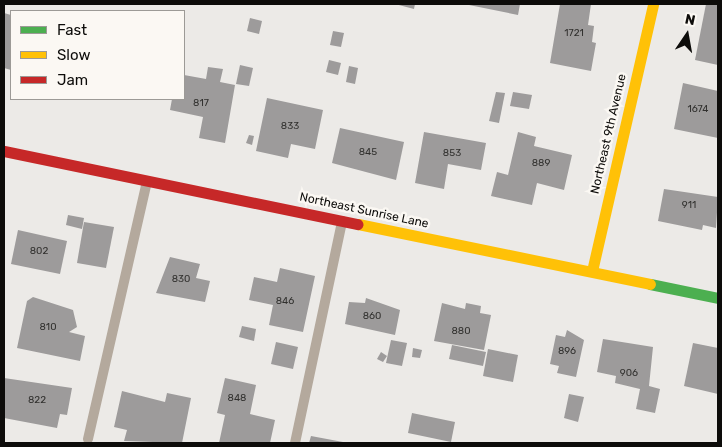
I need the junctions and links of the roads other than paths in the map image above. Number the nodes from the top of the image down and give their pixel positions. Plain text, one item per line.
1 (653, 4) edge
2 (4, 151) edge
3 (147, 181) junction
4 (343, 220) junction
5 (592, 271) junction
6 (718, 298) edge
7 (88, 440) dead end
8 (295, 443) edge

1 - 5 street, Northeast 9th Avenue
2 - 3 street, Northeast Sunrise Lane
3 - 4 street, Northeast Sunrise Lane
3 - 7 lane
4 - 5 street, Northeast Sunrise Lane
4 - 8 lane
5 - 6 street, Northeast Sunrise Lane

